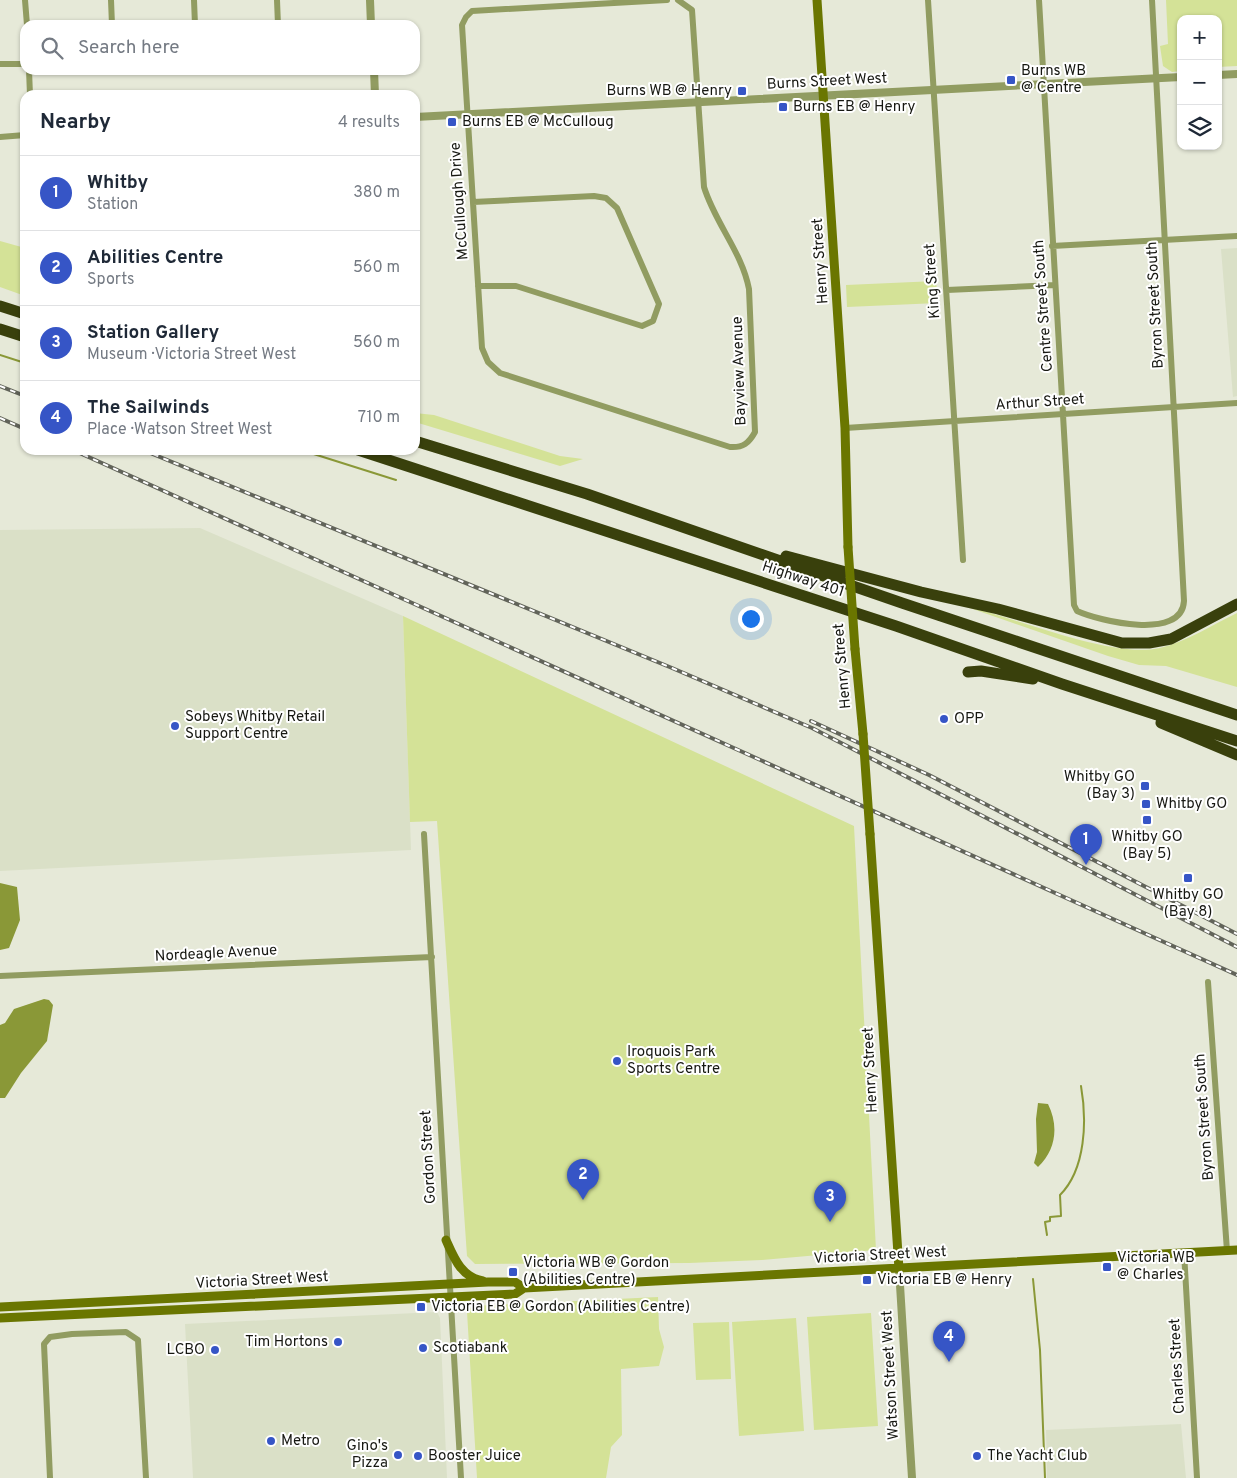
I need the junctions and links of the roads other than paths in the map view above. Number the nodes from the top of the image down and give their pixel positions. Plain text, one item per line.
1 (25, 0) edge
2 (111, 0) edge
3 (194, 0) edge
4 (277, 0) edge
5 (370, 0) edge
6 (667, 0) edge
7 (678, 0) edge
8 (817, 0) edge
9 (928, 0) edge
10 (1039, 0) edge
11 (1152, 0) edge
12 (590, 2) edge
13 (27, 20) edge
14 (112, 20) edge
15 (195, 20) edge
16 (278, 20) edge
17 (371, 20) edge
18 (0, 64) edge
19 (20, 64) edge
20 (1237, 74) edge
21 (29, 75) edge
22 (374, 75) edge
23 (1222, 75) edge
24 (1177, 77) edge
25 (1157, 78) junction
26 (1044, 84) junction
27 (30, 90) edge
28 (375, 90) edge
29 (933, 90) junction
30 (824, 97) junction
31 (697, 102) junction
32 (467, 114) junction
33 (420, 117) edge
34 (20, 136) edge
35 (0, 137) edge
36 (473, 202) junction
37 (1237, 236) edge
38 (1165, 240) junction
39 (1052, 246) junction
40 (1055, 285) junction
41 (478, 286) junction
42 (947, 290) junction
43 (0, 306) edge
44 (20, 312) edge
45 (0, 329) edge
46 (20, 335) edge
47 (1237, 403) edge
48 (1174, 406) junction
49 (1063, 414) junction
50 (955, 421) junction
51 (845, 428) junction
52 (420, 443) edge
53 (373, 455) edge
54 (587, 494) junction
55 (963, 560) dead end
56 (1237, 604) edge
57 (1077, 611) joint
58 (968, 672) dead end
59 (1064, 685) junction
60 (1237, 713) edge
61 (1237, 741) edge
62 (1237, 754) edge
63 (424, 834) dead end
64 (432, 957) junction
65 (0, 976) edge
66 (1208, 982) dead end
67 (446, 1240) junction
68 (1237, 1250) edge
69 (1227, 1251) junction
70 (1184, 1252) junction
71 (899, 1269) junction
72 (488, 1282) junction
73 (449, 1286) junction
74 (524, 1288) junction
75 (449, 1298) junction
76 (0, 1306) edge
77 (0, 1318) edge
78 (50, 1478) edge
79 (146, 1478) edge
80 (461, 1478) edge
81 (912, 1478) edge
82 (1197, 1478) edge

1 - 13 street
2 - 14 street
3 - 15 street
4 - 16 street
5 - 17 street
6 - 12 street
7 - 31 street
8 - 30 main road, Henry Street
9 - 29 street, King Street
10 - 26 street, Centre Street South
11 - 25 street, Byron Street South
12 - 32 street, McCullough Drive
18 - 19 street
20 - 23 street
21 - 27 street
22 - 28 street
24 - 25 street, Burns Street West
25 - 26 street, Burns Street West
25 - 38 street, Byron Street South
26 - 29 street, Burns Street West
26 - 39 street, Centre Street South
29 - 30 street, Burns Street West
29 - 42 street, King Street
30 - 31 street, Burns Street West
30 - 51 main road, Henry Street
31 - 32 street, Burns Street West
31 - 41 street, Bayview Avenue
32 - 33 street, Burns Street West
32 - 36 street, McCullough Drive
34 - 35 street
36 - 41 street, McCullough Drive
36 - 41 street
37 - 38 street
38 - 39 street
38 - 48 street, Byron Street South
39 - 40 street, Centre Street South
40 - 42 street
40 - 49 street, Centre Street South
42 - 50 street, King Street
43 - 44 highway
45 - 46 highway
47 - 48 street, Arthur Street
48 - 49 street, Arthur Street
48 - 57 street, Byron Street South
49 - 50 street, Arthur Street
49 - 57 street, Centre Street South
50 - 51 street, Arthur Street
50 - 55 street, King Street
51 - 71 main road, Henry Street, bridge
52 - 54 highway, Highway 401
53 - 59 highway, Highway 401
54 - 56 highway
54 - 60 highway, Highway 401
58 - 59 highway
59 - 61 highway, Highway 401
59 - 62 highway
63 - 64 street, Gordon Street
64 - 65 street, Nordeagle Avenue
64 - 67 street, Gordon Street
66 - 69 street, Byron Street South
67 - 72 main road
67 - 73 street, Gordon Street
68 - 69 main road, Victoria Street West
69 - 70 main road, Victoria Street West
70 - 71 main road, Victoria Street West
70 - 82 street, Charles Street
71 - 74 main road, Victoria Street West
71 - 81 street, Watson Street West
72 - 73 main road, Victoria Street West
72 - 74 main road, Victoria Street West
73 - 75 street, Gordon Street
73 - 76 main road, Victoria Street West
74 - 75 main road, Victoria Street West
75 - 77 main road, Victoria Street West
75 - 80 street, Gordon Street
78 - 79 street

